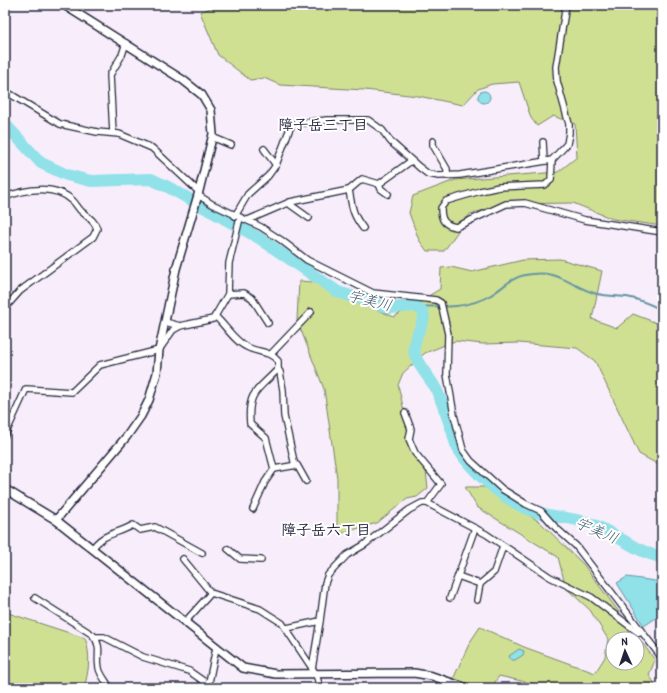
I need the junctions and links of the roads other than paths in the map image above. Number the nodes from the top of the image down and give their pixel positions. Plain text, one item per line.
1 (64, 5) edge
2 (566, 5) edge
3 (126, 43) junction
4 (5, 91) edge
5 (113, 133) junction
6 (212, 137) junction
7 (433, 141) dead end
8 (543, 142) dead end
9 (231, 146) dead end
10 (264, 149) dead end
11 (410, 160) junction
12 (552, 160) junction
13 (544, 161) junction
14 (276, 165) junction
15 (447, 176) junction
16 (379, 184) junction
17 (349, 190) junction
18 (198, 194) junction
19 (388, 194) dead end
20 (5, 197) edge
21 (288, 203) junction
22 (238, 218) junction
23 (309, 218) dead end
24 (248, 220) junction
25 (363, 228) dead end
26 (662, 232) edge
27 (228, 294) junction
28 (5, 308) edge
29 (311, 312) dead end
30 (215, 316) junction
31 (165, 322) junction
32 (268, 323) dead end
33 (180, 326) junction
34 (160, 350) junction
35 (271, 354) junction
36 (278, 369) junction
37 (406, 413) dead end
38 (6, 427) edge
39 (5, 434) edge
40 (295, 466) junction
41 (274, 469) junction
42 (306, 481) dead end
43 (5, 489) edge
44 (427, 503) junction
45 (253, 509) dead end
46 (56, 520) junction
47 (475, 528) junction
48 (503, 546) junction
49 (92, 549) junction
50 (228, 549) dead end
51 (202, 553) dead end
52 (183, 559) dead end
53 (261, 560) dead end
54 (458, 576) junction
55 (480, 584) junction
56 (211, 594) junction
57 (35, 598) dead end
58 (450, 598) dead end
59 (477, 600) dead end
60 (320, 621) junction
61 (185, 622) junction
62 (287, 628) junction
63 (635, 631) edge
64 (639, 631) edge
65 (94, 637) junction
66 (645, 639) edge
67 (216, 648) junction
68 (662, 658) edge
69 (314, 671) junction
70 (208, 686) edge
71 (110, 688) edge
72 (320, 688) edge
73 (467, 688) edge

1 - 3 street
2 - 12 street
3 - 5 street
3 - 6 street
4 - 5 street
5 - 18 street
6 - 9 street
6 - 18 street
7 - 15 street
8 - 13 street
10 - 14 street
11 - 14 street
11 - 15 street
11 - 16 street
12 - 13 street
12 - 26 street
13 - 15 street
14 - 22 street
16 - 17 street
16 - 19 street
17 - 21 street
17 - 25 street
18 - 22 street
18 - 31 street
20 - 28 street
21 - 23 street
21 - 24 street
22 - 24 street
22 - 27 street
24 - 64 street
27 - 30 street
27 - 32 street
29 - 35 street
30 - 33 street
30 - 35 street
31 - 33 street
31 - 34 street
33 - 34 street
34 - 38 street
34 - 46 street
35 - 36 street
36 - 40 street
36 - 41 street
37 - 44 street
38 - 39 street
40 - 41 street
40 - 42 street
41 - 45 street
43 - 46 street
44 - 47 street
44 - 60 street
46 - 49 street
47 - 48 street
47 - 54 street
48 - 55 street
48 - 63 street
49 - 51 street
49 - 61 street
50 - 53 street
52 - 56 street
54 - 55 street
54 - 58 street
55 - 59 street
56 - 61 street
56 - 62 street
57 - 65 street
60 - 62 street
60 - 69 street
61 - 67 street
62 - 69 street
65 - 70 street
65 - 71 street
66 - 68 street
67 - 69 street
67 - 70 street
69 - 72 street
69 - 73 street

